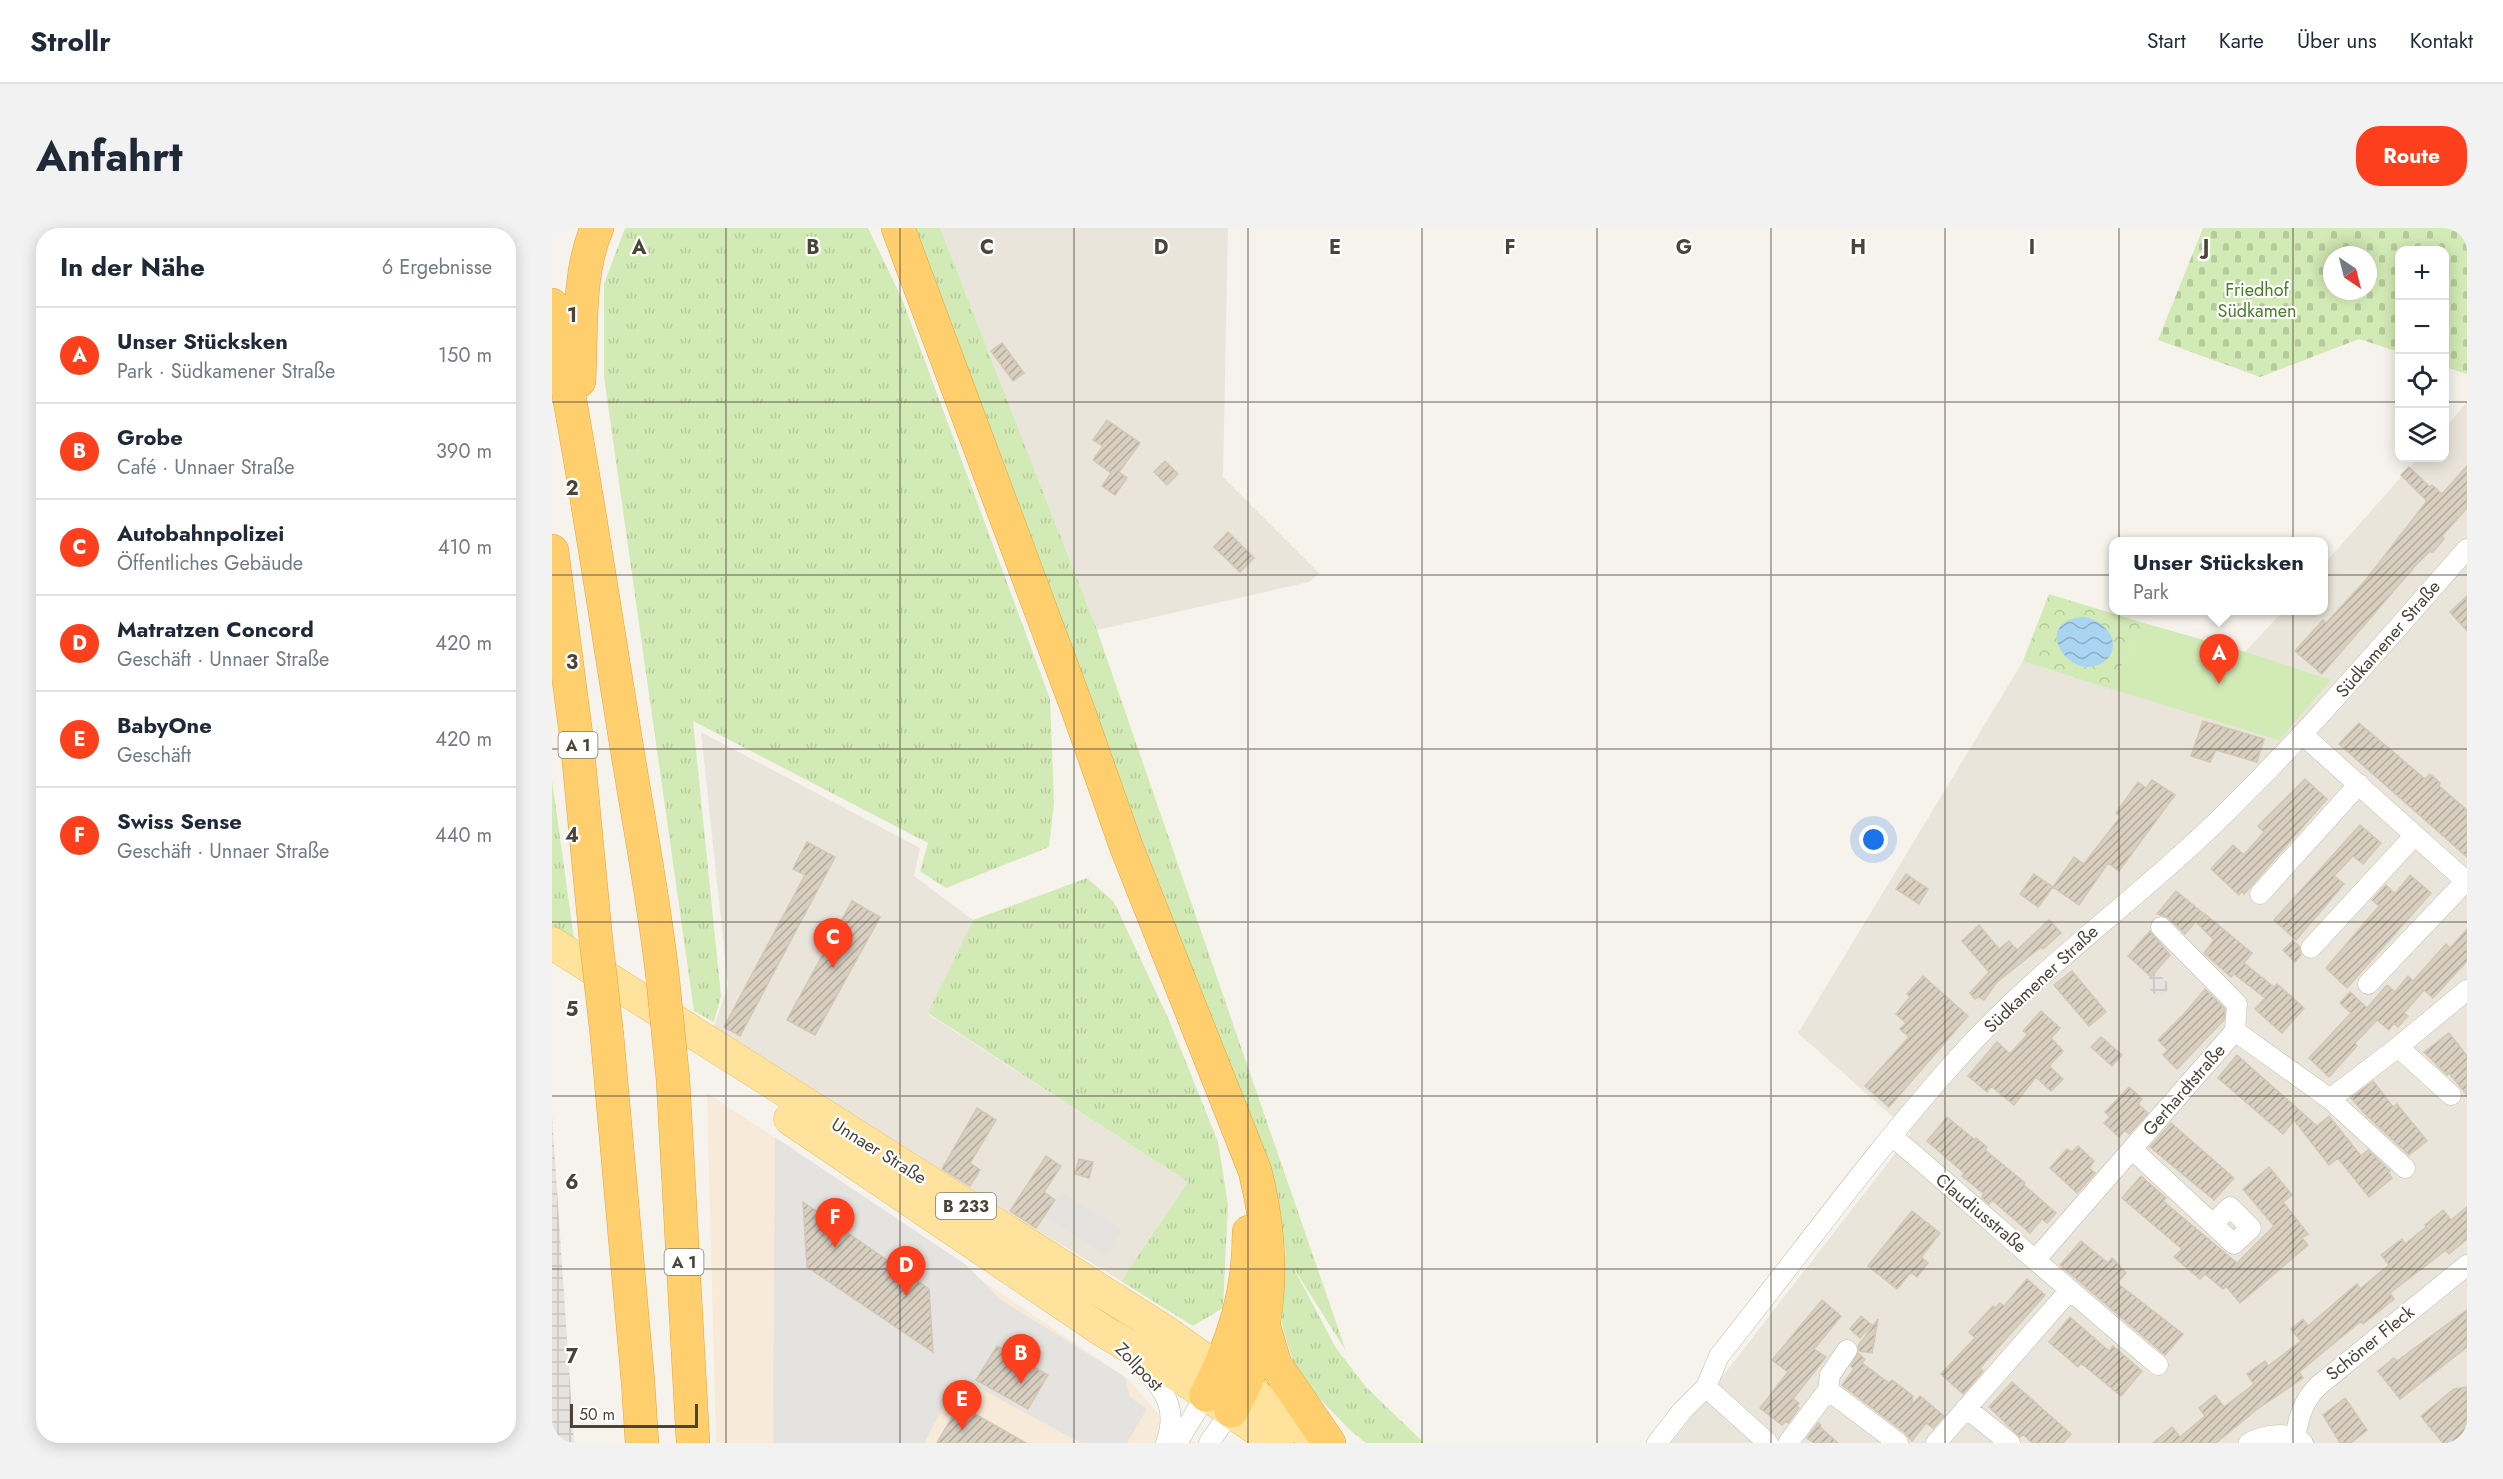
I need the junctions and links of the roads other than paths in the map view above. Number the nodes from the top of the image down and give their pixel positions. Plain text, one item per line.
1 (597, 228) edge
2 (878, 228) edge
3 (898, 228) edge
4 (552, 305) edge
5 (577, 431) junction
6 (2467, 549) edge
7 (552, 552) edge
8 (2303, 735) junction
9 (2358, 784) junction
10 (2415, 836) junction
11 (2467, 881) edge
12 (2260, 894) dead end
13 (2161, 927) dead end
14 (552, 943) edge
15 (2311, 948) dead end
16 (552, 966) edge
17 (2368, 984) dead end
18 (2467, 990) edge
19 (2235, 1031) junction
20 (2398, 1047) junction
21 (2451, 1095) dead end
22 (2330, 1099) junction
23 (1892, 1137) junction
24 (2133, 1150) junction
25 (2405, 1168) dead end
26 (2213, 1224) dead end
27 (2036, 1259) junction
28 (2467, 1265) edge
29 (2069, 1291) junction
30 (1263, 1324) junction
31 (1103, 1331) junction
32 (1847, 1350) dead end
33 (2158, 1365) dead end
34 (1706, 1387) junction
35 (1225, 1390) junction
36 (1828, 1390) junction
37 (1966, 1408) junction
38 (2299, 1440) edge
39 (1765, 1441) edge
40 (642, 1443) edge
41 (693, 1443) edge
42 (1166, 1443) edge
43 (1177, 1443) edge
44 (1209, 1443) edge
45 (1277, 1443) edge
46 (1323, 1443) edge
47 (1329, 1443) edge
48 (1657, 1443) edge
49 (1788, 1443) edge
50 (1898, 1443) edge
51 (1936, 1443) edge
52 (2010, 1443) edge
53 (2249, 1443) edge

1 - 5 highway
2 - 35 highway
3 - 30 highway
4 - 5 highway, A 1
5 - 41 highway, A 1, bridge
6 - 8 street, Südkamener Straße
7 - 40 highway, A 1, bridge
8 - 9 street
8 - 23 street, Südkamener Straße
9 - 10 street
9 - 12 street
10 - 11 street
10 - 15 street
11 - 17 street
13 - 19 street, Gerhardtstraße
14 - 35 main road, Unnaer Straße / B 233
16 - 31 main road, Unnaer Straße / B 233
18 - 20 street
19 - 22 street, Gerhardtstraße
19 - 24 street, Gerhardtstraße
20 - 21 street
20 - 22 street
22 - 25 street, Gerhardtstraße
23 - 27 street, Claudiusstraße
23 - 34 street, Südkamener Straße
24 - 26 street, Gerhardtstraße
24 - 27 street, Gerhardtstraße
27 - 29 street, Claudiusstraße
28 - 38 street, Schöner Fleck
29 - 33 street, Claudiusstraße
29 - 37 street
30 - 35 highway
30 - 47 highway
31 - 35 main road, Unnaer Straße / B 233
31 - 42 street, Zollpost
32 - 36 street
34 - 39 street
34 - 48 street, Südkamener Straße
35 - 43 street
35 - 44 street
35 - 45 main road, Unnaer Straße / B 233
35 - 46 main road, Unnaer Straße / B 233
36 - 49 street
36 - 50 street
37 - 51 street
37 - 52 street
38 - 53 street, Schöner Fleck

